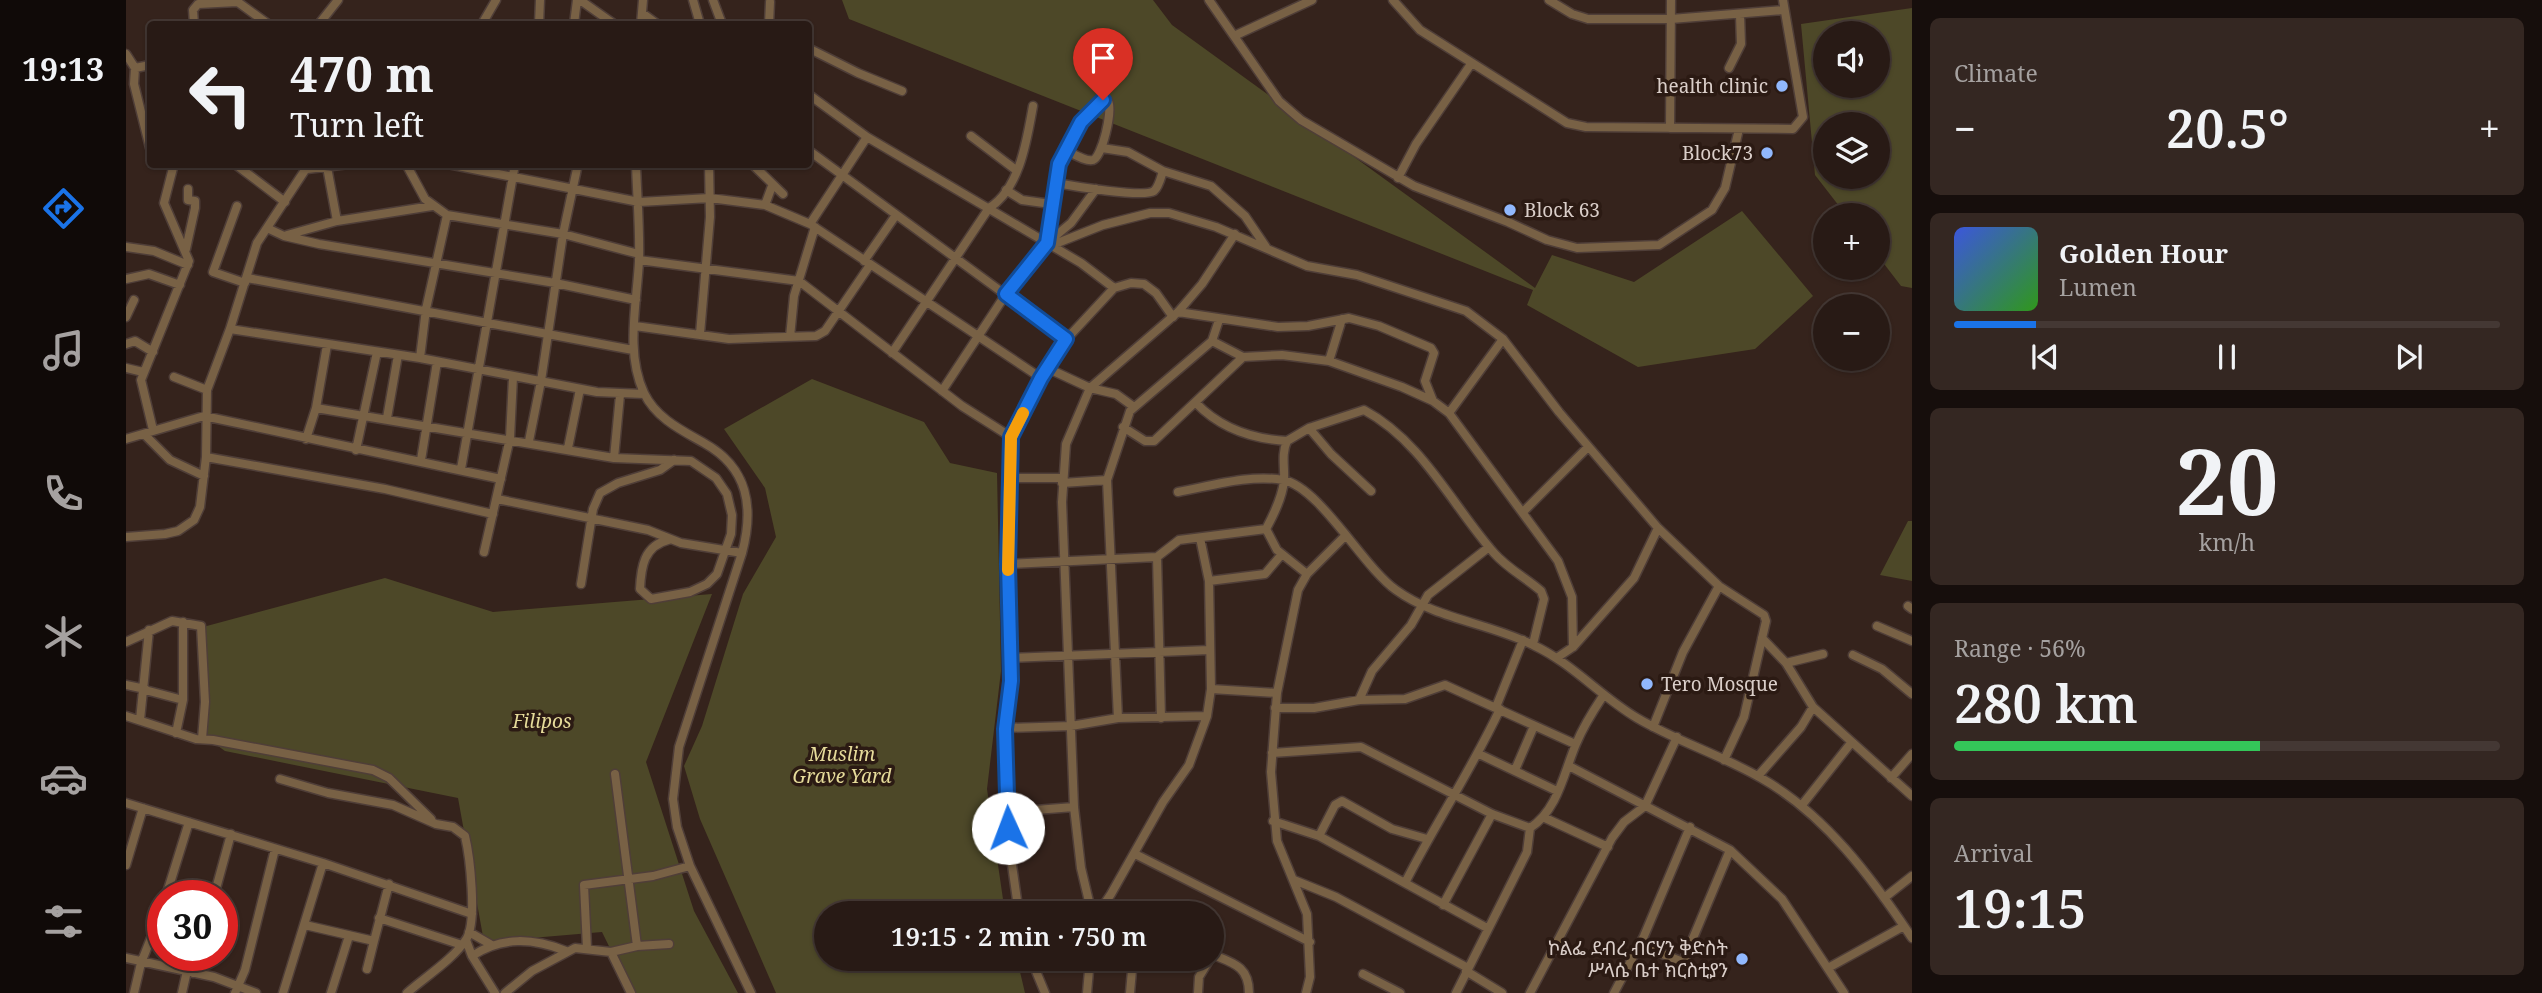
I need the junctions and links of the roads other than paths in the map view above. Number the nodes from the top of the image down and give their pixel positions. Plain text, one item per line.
1 (338, 0) edge
2 (496, 0) edge
3 (540, 0) edge
4 (578, 0) edge
5 (643, 0) edge
6 (693, 0) edge
7 (713, 0) edge
8 (1209, 0) edge
9 (1312, 0) edge
10 (1393, 0) edge
11 (1549, 0) edge
12 (1671, 0) edge
13 (1783, 0) edge
14 (236, 1) edge
15 (769, 2) dead end
16 (1784, 10) junction
17 (642, 13) junction
18 (1740, 15) junction
19 (1671, 19) junction
20 (194, 21) edge
21 (264, 21) edge
22 (321, 21) edge
23 (484, 21) edge
24 (539, 21) edge
25 (574, 21) edge
26 (610, 21) edge
27 (641, 21) edge
28 (653, 21) edge
29 (699, 21) edge
30 (721, 21) edge
31 (769, 21) edge
32 (1234, 36) junction
33 (812, 50) edge
34 (126, 54) edge
35 (1471, 64) junction
36 (147, 66) edge
37 (135, 68) junction
38 (1729, 68) dead end
39 (902, 90) dead end
40 (147, 96) edge
41 (140, 97) junction
42 (812, 97) edge
43 (1033, 106) dead end
44 (147, 122) edge
45 (1670, 128) junction
46 (1739, 129) junction
47 (971, 136) dead end
48 (867, 137) junction
49 (1102, 148) junction
50 (1065, 150) junction
51 (812, 153) edge
52 (173, 168) edge
53 (240, 168) edge
54 (307, 168) edge
55 (327, 168) edge
56 (409, 168) edge
57 (468, 168) edge
58 (514, 168) edge
59 (577, 168) edge
60 (636, 168) edge
61 (709, 168) edge
62 (756, 168) edge
63 (1016, 170) junction
64 (1163, 171) junction
65 (844, 176) junction
66 (513, 177) junction
67 (1398, 178) junction
68 (1056, 183) junction
69 (772, 186) junction
70 (188, 189) dead end
71 (1096, 189) junction
72 (573, 190) junction
73 (1006, 190) junction
74 (783, 194) dead end
75 (710, 198) junction
76 (285, 202) junction
77 (639, 202) junction
78 (1051, 204) junction
79 (765, 205) junction
80 (237, 206) dead end
81 (432, 206) junction
82 (989, 208) junction
83 (447, 215) junction
84 (896, 215) junction
85 (337, 221) junction
86 (505, 225) junction
87 (812, 226) junction
88 (267, 228) junction
89 (563, 234) junction
90 (1235, 234) junction
91 (284, 236) junction
92 (1047, 243) junction
93 (126, 247) edge
94 (1266, 247) junction
95 (186, 249) junction
96 (957, 256) junction
97 (639, 257) junction
98 (436, 262) junction
99 (867, 263) junction
100 (188, 265) junction
101 (705, 268) junction
102 (496, 273) junction
103 (126, 279) edge
104 (246, 281) junction
105 (799, 281) junction
106 (555, 283) junction
107 (180, 285) junction
108 (1114, 288) junction
109 (1006, 294) junction
110 (134, 300) dead end
111 (636, 300) junction
112 (924, 302) junction
113 (426, 309) junction
114 (838, 309) junction
115 (1175, 315) junction
116 (126, 317) edge
117 (1342, 319) junction
118 (1219, 320) junction
119 (486, 321) junction
120 (635, 326) junction
121 (230, 330) junction
122 (547, 332) junction
123 (700, 334) junction
124 (790, 337) junction
125 (978, 337) junction
126 (1066, 339) junction
127 (1503, 339) junction
128 (1212, 341) junction
129 (126, 344) edge
130 (327, 345) junction
131 (633, 350) junction
132 (153, 352) junction
133 (377, 352) junction
134 (892, 353) junction
135 (398, 355) junction
136 (1243, 357) junction
137 (419, 358) junction
138 (1329, 361) junction
139 (437, 362) junction
140 (126, 368) edge
141 (1047, 368) junction
142 (479, 369) junction
143 (143, 372) junction
144 (174, 377) dead end
145 (513, 377) junction
146 (1041, 378) junction
147 (541, 381) junction
148 (1090, 388) junction
149 (580, 389) junction
150 (207, 390) junction
151 (942, 391) junction
152 (644, 394) junction
153 (620, 395) junction
154 (1433, 401) junction
155 (1196, 402) junction
156 (1134, 407) junction
157 (316, 408) junction
158 (1449, 412) junction
159 (365, 415) junction
160 (204, 416) junction
161 (387, 418) junction
162 (426, 426) junction
163 (1123, 427) junction
164 (1309, 428) junction
165 (148, 432) junction
166 (468, 432) junction
167 (1011, 437) junction
168 (510, 438) junction
169 (126, 439) edge
170 (306, 439) junction
171 (529, 441) junction
172 (1287, 441) junction
173 (1588, 447) junction
174 (568, 448) junction
175 (356, 450) junction
176 (206, 457) junction
177 (614, 457) junction
178 (421, 460) junction
179 (674, 460) junction
180 (461, 469) junction
181 (204, 476) junction
182 (1010, 478) junction
183 (501, 479) junction
184 (1062, 480) junction
185 (1107, 480) junction
186 (1284, 480) junction
187 (1371, 491) dead end
188 (1178, 492) dead end
189 (497, 499) junction
190 (1524, 511) junction
191 (493, 514) junction
192 (592, 519) junction
193 (1658, 528) junction
194 (1266, 529) junction
195 (1346, 535) junction
196 (126, 537) edge
197 (1200, 538) junction
198 (668, 540) junction
199 (1489, 547) junction
200 (726, 551) junction
201 (484, 552) dead end
202 (742, 553) junction
203 (1282, 554) junction
204 (1157, 557) junction
205 (1110, 561) junction
206 (1065, 563) junction
207 (1008, 564) junction
208 (1307, 574) junction
209 (1209, 581) junction
210 (581, 583) dead end
211 (1718, 586) junction
212 (1423, 606) junction
213 (183, 622) junction
214 (1877, 626) dead end
215 (149, 630) junction
216 (1762, 638) junction
217 (1523, 640) junction
218 (1912, 641) edge
219 (126, 642) edge
220 (1533, 644) junction
221 (1573, 647) junction
222 (1209, 650) junction
223 (1160, 652) junction
224 (1114, 654) junction
225 (1823, 654) dead end
226 (1068, 656) junction
227 (1853, 656) dead end
228 (1558, 657) junction
229 (1011, 658) junction
230 (1786, 663) junction
231 (126, 685) edge
232 (1211, 689) junction
233 (145, 690) junction
234 (1277, 693) junction
235 (1912, 694) edge
236 (1603, 696) junction
237 (183, 700) junction
238 (1359, 700) junction
239 (1813, 707) junction
240 (1275, 708) junction
241 (1498, 708) junction
242 (126, 716) edge
243 (1207, 716) junction
244 (1118, 718) junction
245 (1161, 718) junction
246 (140, 720) junction
247 (1071, 726) junction
248 (1534, 726) junction
249 (1653, 727) junction
250 (1005, 729) junction
251 (176, 733) junction
252 (1677, 737) junction
253 (202, 740) junction
254 (1851, 743) junction
255 (1576, 744) junction
256 (1272, 753) junction
257 (1479, 754) junction
258 (1912, 754) edge
259 (1724, 760) junction
260 (1569, 766) junction
261 (1515, 770) junction
262 (615, 774) dead end
263 (1758, 776) junction
264 (1891, 778) junction
265 (280, 779) dead end
266 (1557, 791) junction
267 (1452, 794) junction
268 (1912, 796) edge
269 (126, 803) edge
270 (1802, 804) junction
271 (1645, 806) junction
272 (1074, 807) junction
273 (143, 808) junction
274 (1008, 812) junction
275 (1492, 814) junction
276 (1545, 818) junction
277 (1273, 821) junction
278 (189, 822) junction
279 (436, 824) junction
280 (1690, 827) junction
281 (1530, 828) junction
282 (231, 834) junction
283 (1318, 836) junction
284 (1427, 839) junction
285 (1608, 847) junction
286 (275, 849) junction
287 (1730, 850) junction
288 (1135, 854) junction
289 (323, 863) junction
290 (126, 865) edge
291 (690, 866) junction
292 (1912, 876) edge
293 (171, 880) edge
294 (218, 880) edge
295 (628, 880) junction
296 (1294, 880) junction
297 (1405, 883) junction
298 (389, 884) junction
299 (1884, 898) junction
300 (1017, 901) edge
301 (1089, 901) edge
302 (1106, 901) edge
303 (1443, 905) junction
304 (472, 914) junction
305 (379, 918) junction
306 (305, 925) junction
307 (1904, 926) junction
308 (1487, 929) junction
309 (349, 936) junction
310 (466, 939) junction
311 (1912, 939) edge
312 (374, 941) junction
313 (1310, 942) junction
314 (490, 944) junction
315 (669, 944) dead end
316 (1639, 945) junction
317 (637, 946) junction
318 (147, 948) edge
319 (587, 948) junction
320 (566, 951) junction
321 (611, 952) junction
322 (472, 956) junction
323 (126, 958) edge
324 (1224, 962) edge
325 (141, 963) junction
326 (367, 968) dead end
327 (1828, 968) junction
328 (1467, 970) junction
329 (1036, 971) edge
330 (1089, 971) edge
331 (1132, 971) edge
332 (1203, 971) edge
333 (190, 972) junction
334 (1363, 974) dead end
335 (235, 989) edge
336 (134, 993) edge
337 (182, 993) edge
338 (256, 993) edge
339 (282, 993) edge
340 (331, 993) edge
341 (407, 993) edge
342 (495, 993) edge
343 (505, 993) edge
344 (631, 993) edge
345 (751, 993) edge
346 (1045, 993) edge
347 (1087, 993) edge
348 (1130, 993) edge
349 (1198, 993) edge
350 (1249, 993) edge
351 (1306, 993) edge
352 (1400, 993) edge
353 (1456, 993) edge
354 (1502, 993) edge
355 (1530, 993) edge
356 (1614, 993) edge
357 (1844, 993) edge

1 - 22 street
2 - 23 street
3 - 24 street
4 - 25 street
4 - 26 street
5 - 17 street
6 - 29 street
7 - 30 street
8 - 32 street
9 - 32 street
10 - 35 street
11 - 19 street
12 - 19 street
13 - 16 street
14 - 20 street
14 - 21 street
15 - 31 street
16 - 18 street
16 - 46 street
17 - 27 street
17 - 28 street
18 - 19 street
18 - 38 street
19 - 45 street
32 - 67 street
33 - 39 street
34 - 37 street
35 - 45 street
35 - 67 street
36 - 37 street
37 - 41 street
40 - 41 street
41 - 44 street
42 - 48 street
43 - 63 street
45 - 46 street
46 - 67 street
47 - 63 street
48 - 65 street
48 - 82 street
49 - 50 street
49 - 50 street
49 - 64 street
50 - 68 street
51 - 65 street
52 - 95 street
53 - 76 street
54 - 76 street
55 - 85 street
56 - 81 street
57 - 66 street
58 - 66 street
59 - 72 street
60 - 77 street
61 - 75 street
62 - 69 street
63 - 73 street
64 - 71 street
64 - 94 street
65 - 84 street
65 - 87 street
66 - 72 street
66 - 86 street
68 - 71 street
68 - 78 street
69 - 74 street
69 - 79 street
70 - 95 street
71 - 92 street
72 - 77 street
72 - 89 street
73 - 78 street
73 - 82 street
75 - 77 street
75 - 79 street
75 - 101 street
76 - 88 street
77 - 97 street
78 - 92 street
79 - 87 street
80 - 104 street
81 - 83 street
81 - 85 street
82 - 92 street
82 - 96 street
83 - 86 street
83 - 98 street
84 - 96 street
84 - 99 street
85 - 91 street
86 - 89 street
86 - 102 street
87 - 99 street
87 - 105 street
88 - 91 street
88 - 104 street
89 - 97 street
89 - 106 street
90 - 92 street
90 - 94 street
90 - 115 street
91 - 98 street
92 - 108 street
92 - 109 street
93 - 100 street
94 - 127 street
95 - 100 street
96 - 109 street
96 - 112 street
97 - 101 street
97 - 111 street
98 - 102 street
98 - 113 street
99 - 112 street
99 - 114 street
100 - 107 street
101 - 105 street
101 - 123 street
102 - 106 street
102 - 119 street
103 - 107 street
104 - 113 street
104 - 121 street
105 - 114 street
105 - 124 street
106 - 111 street
106 - 122 street
107 - 132 street
108 - 115 street
108 - 126 street
109 - 125 street
109 - 126 street
110 - 116 street
111 - 120 street
112 - 125 street
112 - 134 street
113 - 119 street
113 - 137 street
114 - 124 street
114 - 134 street
115 - 118 street
115 - 148 street
117 - 118 street
117 - 138 street
117 - 154 street
118 - 128 street
119 - 122 street
119 - 142 street
120 - 123 street
120 - 131 street
121 - 130 street
121 - 150 street
122 - 131 street
122 - 147 street
123 - 124 street
125 - 146 street
125 - 151 street
126 - 141 street
127 - 158 street
127 - 173 street
128 - 136 street
128 - 156 street
129 - 132 street
130 - 133 street
130 - 157 street
131 - 152 street
132 - 143 street
133 - 135 street
133 - 159 street
134 - 151 street
135 - 137 street
135 - 161 street
136 - 138 street
136 - 155 street
137 - 139 street
138 - 154 street
139 - 142 street
139 - 162 street
140 - 143 street
141 - 146 street
141 - 148 street
142 - 145 street
142 - 166 street
143 - 165 street
144 - 150 street
145 - 147 street
145 - 168 street
146 - 167 street
147 - 149 street
147 - 171 street
148 - 156 street
148 - 184 street
149 - 153 street
149 - 174 street
150 - 160 street
151 - 167 street
152 - 153 street
152 - 202 street
153 - 177 street
154 - 158 street
155 - 163 street
155 - 172 street
156 - 163 street
157 - 159 street
157 - 170 street
158 - 190 street
159 - 161 street
159 - 175 street
160 - 165 street
160 - 170 street
160 - 176 street
161 - 162 street
162 - 166 street
162 - 178 street
163 - 185 street
164 - 172 street
164 - 187 street
164 - 199 street
165 - 169 street
165 - 181 street
166 - 168 street
166 - 180 street
167 - 182 street
168 - 171 street
168 - 183 street
170 - 175 street
171 - 174 street
172 - 186 street
173 - 190 street
173 - 193 street
174 - 177 street
175 - 178 street
176 - 181 street
176 - 191 street
177 - 179 street
178 - 180 street
179 - 192 street
179 - 200 street
180 - 183 street
181 - 196 street
182 - 184 street
182 - 207 street
183 - 189 street
184 - 185 street
184 - 206 street
185 - 205 street
186 - 188 street
186 - 194 street
186 - 195 street
189 - 191 street
189 - 192 street
190 - 221 street
191 - 201 street
192 - 198 street
192 - 210 street
193 - 211 street
193 - 221 street
194 - 197 street
194 - 203 street
195 - 208 street
195 - 212 street
197 - 204 street
197 - 209 street
198 - 200 street
198 - 200 street
199 - 212 street
199 - 220 street
200 - 202 street
202 - 291 street
203 - 208 street
203 - 209 street
204 - 205 street
204 - 223 street
205 - 206 street
205 - 224 street
206 - 207 street
206 - 226 street
207 - 229 street
208 - 234 street
209 - 222 street
211 - 216 street
211 - 249 street
212 - 217 street
212 - 238 street
213 - 215 street
213 - 237 street
213 - 253 street
214 - 218 street
215 - 219 street
215 - 233 street
216 - 230 street
216 - 259 street
217 - 220 street
217 - 241 street
220 - 228 street
221 - 228 street
222 - 223 street
222 - 232 street
223 - 224 street
223 - 245 street
224 - 226 street
224 - 244 street
225 - 230 street
226 - 229 street
226 - 247 street
227 - 235 street
228 - 236 street
229 - 250 street
230 - 239 street
231 - 233 street
232 - 234 street
232 - 243 street
233 - 237 street
233 - 246 street
234 - 240 street
236 - 249 street
236 - 255 street
237 - 251 street
238 - 240 street
238 - 241 street
239 - 254 street
239 - 263 street
240 - 256 street
241 - 248 street
241 - 257 street
242 - 246 street
243 - 245 street
243 - 288 street
244 - 245 street
244 - 247 street
246 - 251 street
247 - 250 street
247 - 272 street
248 - 255 street
248 - 261 street
249 - 252 street
250 - 274 street
251 - 253 street
252 - 259 street
252 - 271 street
253 - 279 street
254 - 264 street
254 - 270 street
255 - 260 street
256 - 267 street
256 - 277 street
257 - 261 street
257 - 267 street
258 - 264 street
259 - 263 street
260 - 266 street
260 - 271 street
261 - 266 street
262 - 295 street
263 - 270 street
264 - 268 street
265 - 279 street
266 - 276 street
267 - 275 street
267 - 284 street
269 - 273 street
270 - 299 street
271 - 280 street
271 - 285 street
272 - 274 street
272 - 301 street
273 - 278 street
273 - 290 street
274 - 300 street
275 - 281 street
275 - 303 street
276 - 281 street
276 - 285 street
277 - 283 street
277 - 296 street
278 - 282 street
278 - 293 street
279 - 304 street
280 - 287 street
280 - 316 street
281 - 308 street
282 - 286 street
282 - 294 street
283 - 284 street
283 - 297 street
284 - 297 street
285 - 355 street
286 - 289 street
286 - 335 street
287 - 316 street
287 - 327 street
288 - 302 street
288 - 313 street
289 - 298 street
289 - 306 street
291 - 295 street
291 - 345 street
292 - 299 street
295 - 317 street
295 - 319 street
296 - 313 street
296 - 328 street
297 - 303 street
298 - 304 street
298 - 305 street
299 - 307 street
303 - 308 street
304 - 310 street
305 - 310 street
305 - 312 street
306 - 309 street
306 - 339 street
307 - 311 street
307 - 327 street
308 - 328 street
309 - 312 street
309 - 340 street
310 - 314 street
310 - 322 street
310 - 341 street
312 - 326 street
313 - 351 street
314 - 320 street
314 - 322 street
315 - 317 street
316 - 356 street
317 - 321 street
318 - 325 street
319 - 320 street
319 - 321 street
320 - 343 street
321 - 344 street
322 - 342 street
323 - 325 street
324 - 350 street
325 - 333 street
325 - 336 street
327 - 357 street
328 - 353 street
328 - 354 street
329 - 346 street
330 - 347 street
331 - 348 street
332 - 349 street
333 - 335 street
333 - 337 street
334 - 352 street
335 - 338 street

